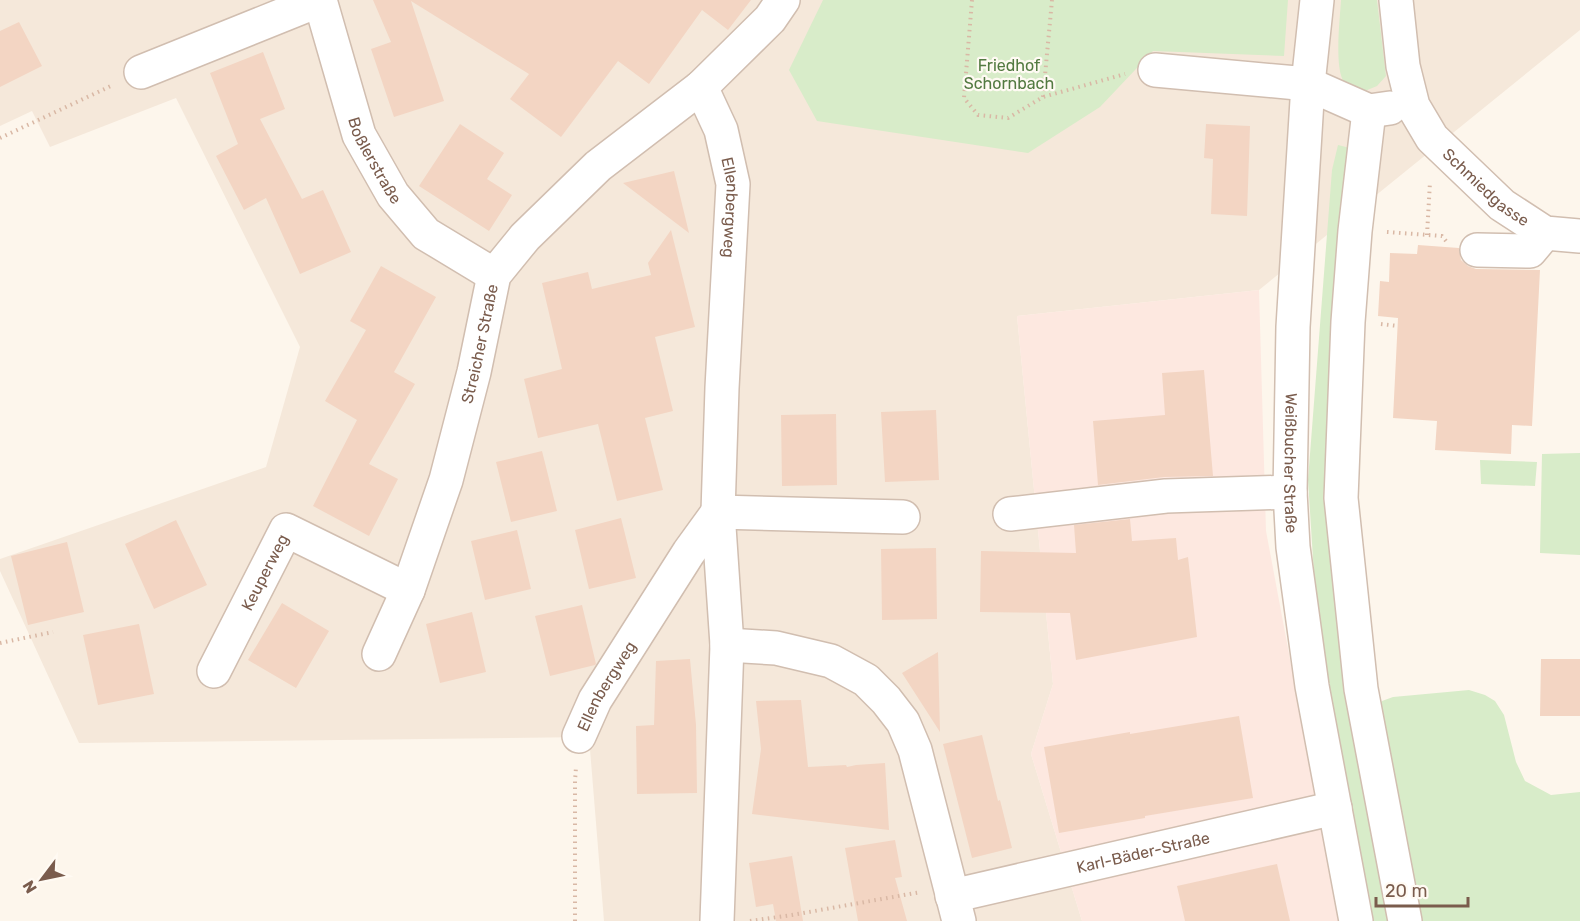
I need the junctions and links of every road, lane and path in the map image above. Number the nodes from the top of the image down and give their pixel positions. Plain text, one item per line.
1 (320, 0) edge
2 (783, 0) edge
3 (972, 0) edge
4 (1052, 0) edge
5 (1317, 0) edge
6 (1396, 0) edge
7 (1155, 70) joint
8 (141, 72) joint
9 (1308, 84) junction
10 (701, 87) junction
11 (1043, 97) junction
12 (1413, 106) junction
13 (1369, 111) junction
14 (0, 138) edge
15 (1432, 138) junction
16 (1392, 232) dead end
17 (1545, 232) junction
18 (1427, 235) junction
19 (1580, 236) edge
20 (1477, 250) joint
21 (494, 275) junction
22 (1290, 492) junction
23 (718, 512) junction
24 (1010, 514) dead end
25 (903, 517) dead end
26 (408, 590) junction
27 (53, 632) dead end
28 (0, 643) edge
29 (728, 645) junction
30 (379, 654) dead end
31 (214, 671) dead end
32 (579, 736) joint
33 (1335, 808) junction
34 (954, 901) edge
35 (575, 921) edge
36 (717, 921) edge
37 (750, 921) edge
38 (1356, 921) edge
39 (1405, 921) edge

1 - 8 street
1 - 21 street, Boßlerstraße
2 - 10 street, Streicher Straße
3 - 11 path
4 - 11 path
5 - 9 street, Weißbucher Straße
6 - 12 street, Schmiedgasse
7 - 9 street
7 - 11 path
8 - 14 path
9 - 13 street
9 - 22 street, Weißbucher Straße
10 - 21 street, Streicher Straße
10 - 23 street, Ellenbergweg
12 - 13 street
12 - 15 street, Schmiedgasse
13 - 39 street
15 - 17 street, Schmiedgasse
15 - 18 path
16 - 18 path
17 - 19 street, Schmiedgasse
17 - 20 street
18 - 20 path
21 - 26 street, Streicher Straße
22 - 24 street
22 - 33 street, Weißbucher Straße
23 - 25 street
23 - 29 street, Ellenbergweg
23 - 32 street, Ellenbergweg
26 - 30 street, Streicher Straße
26 - 31 street, Keuperweg
27 - 28 path
29 - 34 street
29 - 36 street, Ellenbergweg
32 - 35 path, Ellenbergweg
33 - 34 street, Karl-Bäder-Straße
33 - 38 street, Weißbucher Straße
34 - 37 path

